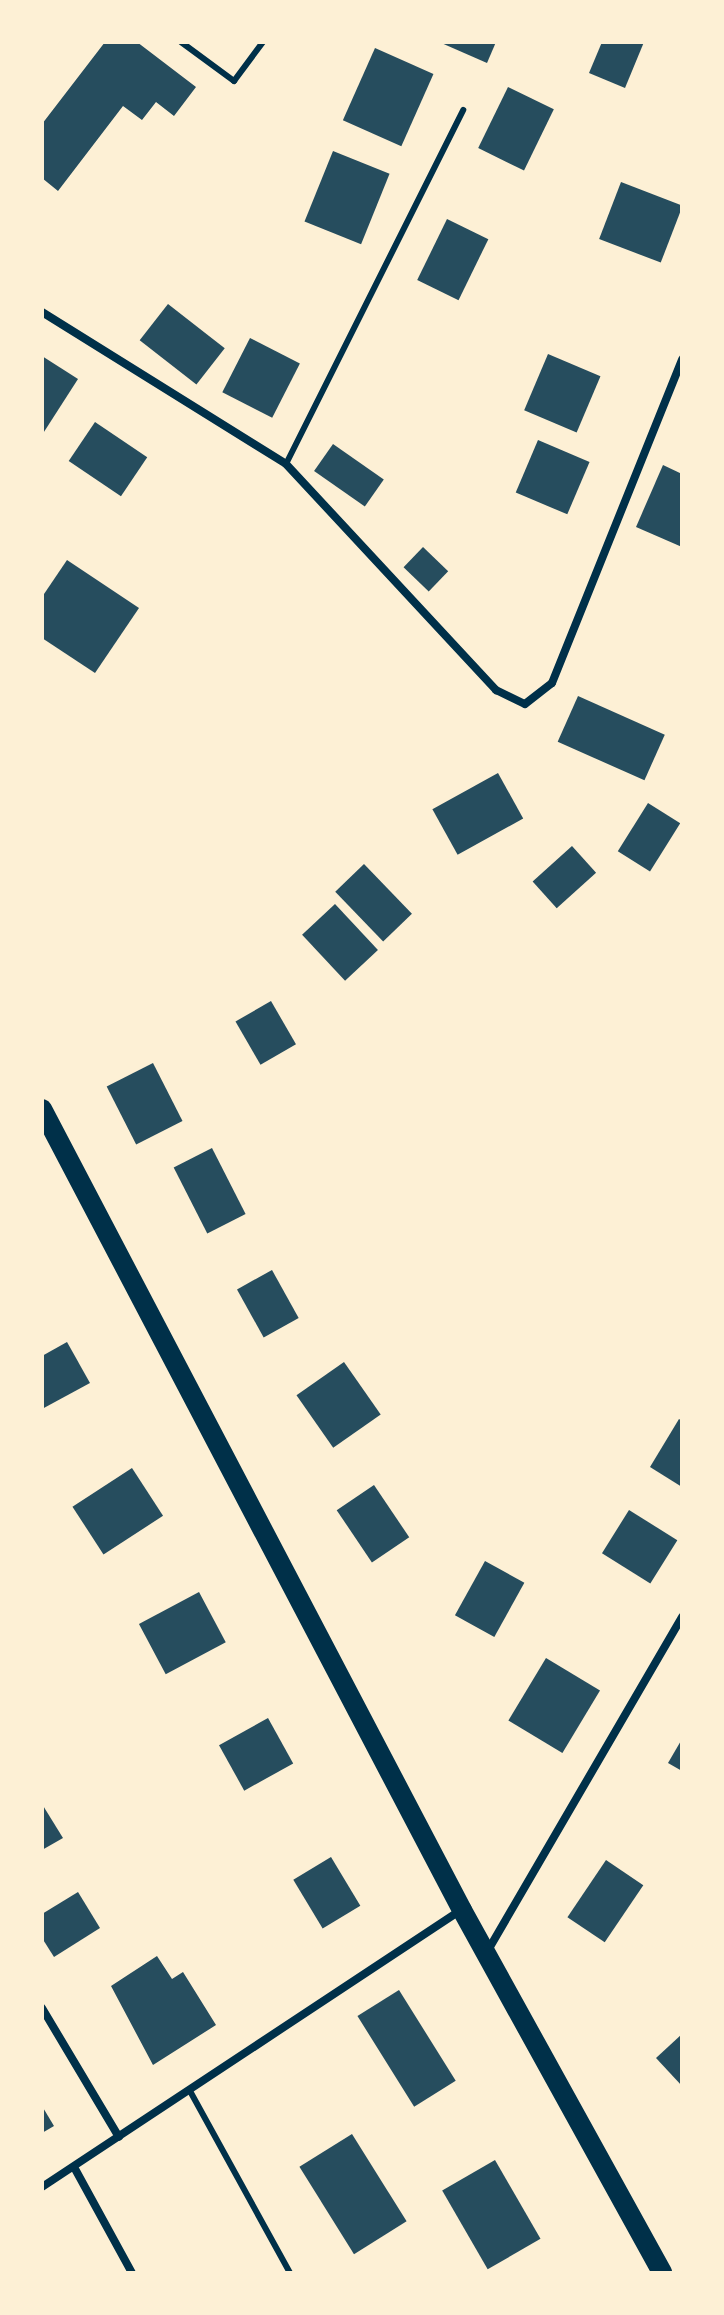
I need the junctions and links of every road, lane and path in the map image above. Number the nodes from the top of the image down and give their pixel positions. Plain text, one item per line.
1 (181, 42) edge
2 (263, 42) edge
3 (463, 110) dead end
4 (42, 312) edge
5 (682, 359) edge
6 (286, 464) junction
7 (42, 1109) edge
8 (682, 1617) edge
9 (462, 1910) junction
10 (487, 1953) junction
11 (42, 2008) edge
12 (190, 2091) junction
13 (119, 2137) junction
14 (74, 2167) junction
15 (42, 2187) edge
16 (132, 2273) edge
17 (290, 2273) edge
18 (662, 2273) edge

1 - 2 lane
3 - 6 lane
4 - 6 street
5 - 6 street
7 - 9 main road
8 - 10 street
9 - 10 main road
9 - 12 street
10 - 18 main road
11 - 13 street
12 - 13 street
12 - 17 lane
13 - 14 street
14 - 15 street
14 - 16 street

